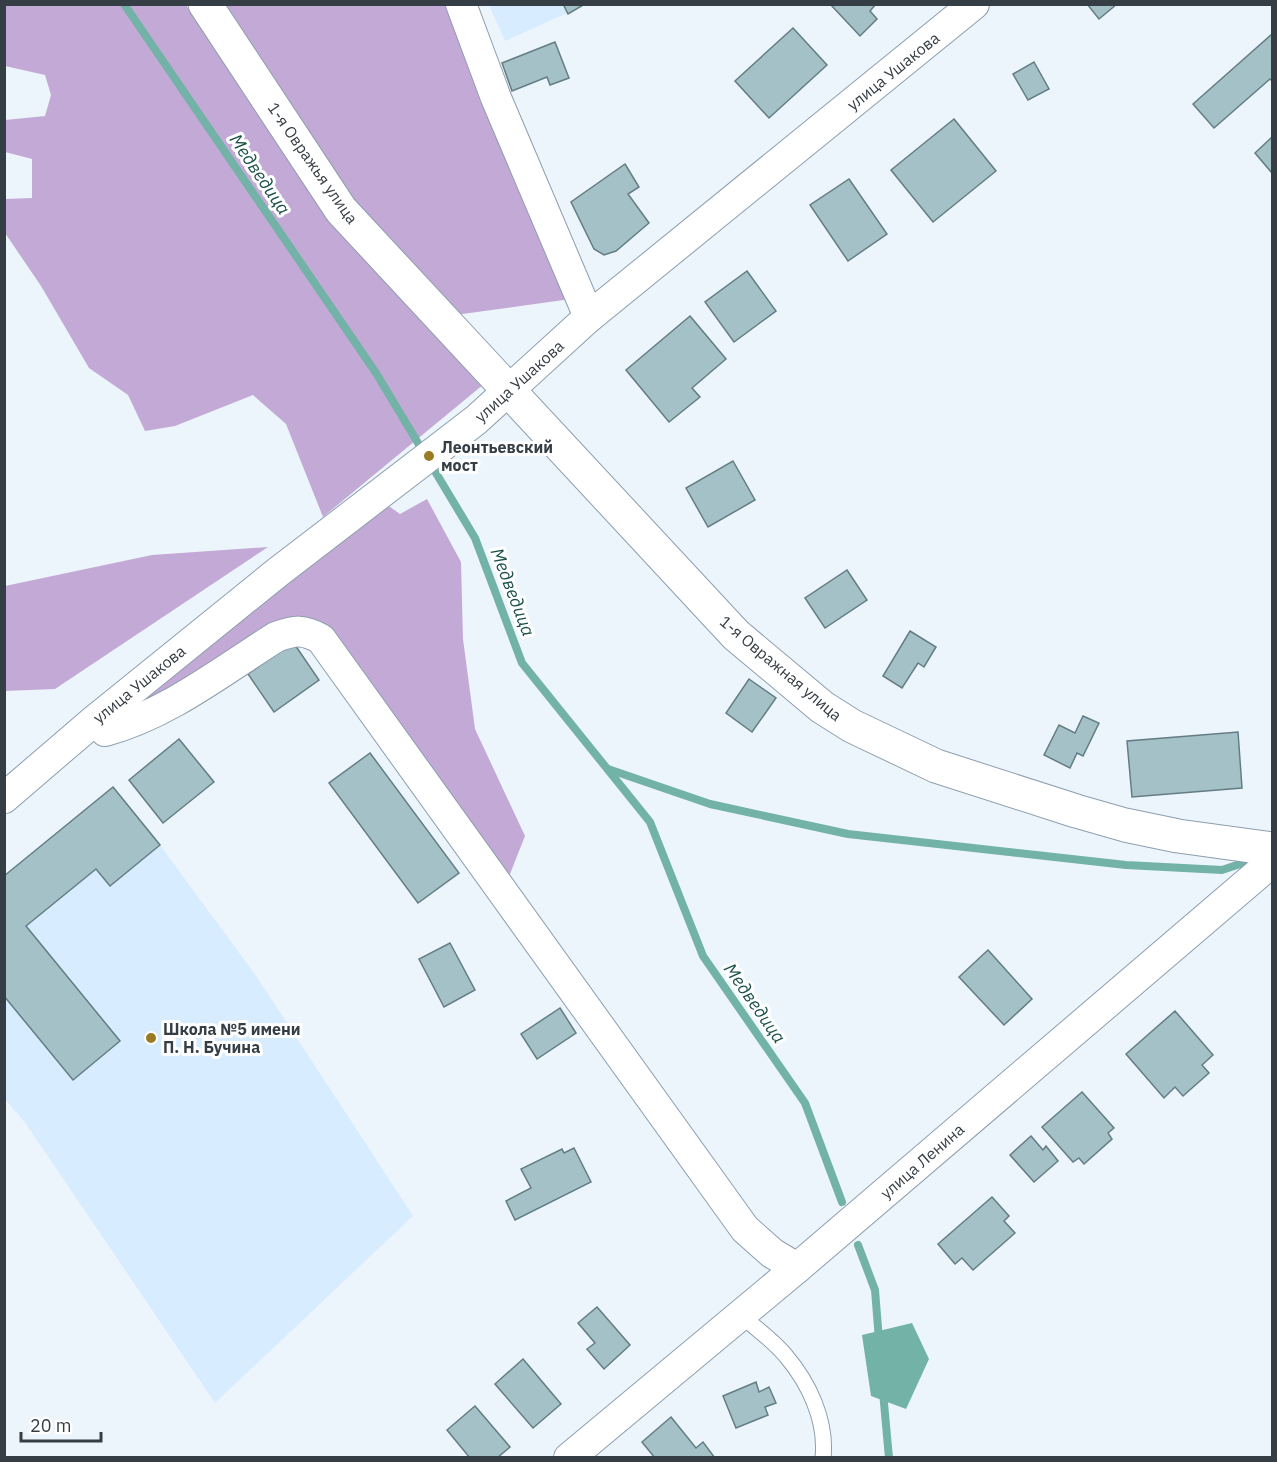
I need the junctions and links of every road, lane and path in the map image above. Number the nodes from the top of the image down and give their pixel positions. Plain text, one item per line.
1 (205, 4) edge
2 (460, 4) edge
3 (974, 4) edge
4 (589, 317) junction
5 (509, 390) junction
6 (95, 720) junction
7 (4, 798) edge
8 (1272, 849) edge
9 (1272, 862) edge
10 (797, 1268) junction
11 (741, 1315) junction
12 (569, 1458) edge
13 (824, 1458) edge

1 - 5 street, 1-я Овражья улица
2 - 4 street
3 - 4 street, улица Ушакова
4 - 5 street, улица Ушакова
5 - 6 street, улица Ушакова
5 - 8 street, 1-я Овражная улица
6 - 7 street, улица Ушакова
6 - 10 street
9 - 10 street, улица Ленина
10 - 11 street, улица Ленина
11 - 12 street, улица Ленина
11 - 13 lane

